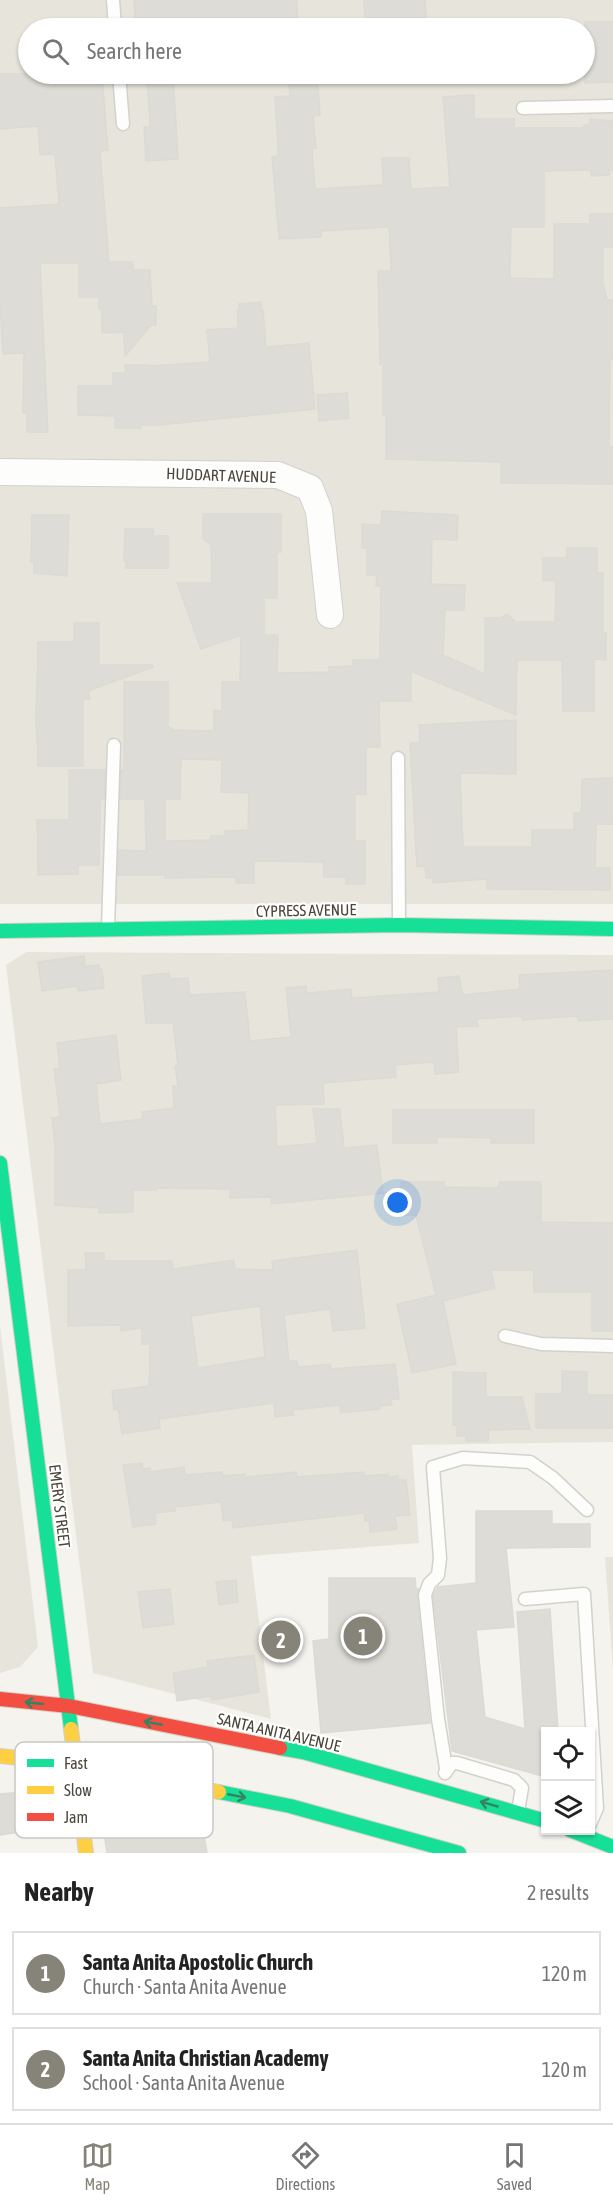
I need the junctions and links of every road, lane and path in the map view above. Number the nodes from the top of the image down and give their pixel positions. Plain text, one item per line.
1 (112, 0) edge
2 (114, 18) edge
3 (119, 84) edge
4 (613, 106) edge
5 (523, 108) dead end
6 (123, 124) dead end
7 (0, 472) edge
8 (330, 615) dead end
9 (114, 745) dead end
10 (398, 759) dead end
11 (399, 925) junction
12 (108, 929) junction
13 (613, 929) edge
14 (0, 931) edge
15 (0, 1163) edge
16 (505, 1336) dead end
17 (613, 1346) edge
18 (587, 1510) dead end
19 (525, 1599) dead end
20 (0, 1700) edge
21 (69, 1706) junction
22 (73, 1742) edge
23 (0, 1756) edge
24 (15, 1758) edge
25 (446, 1768) junction
26 (213, 1791) edge
27 (441, 1791) junction
28 (517, 1812) junction
29 (595, 1813) edge
30 (541, 1819) edge
31 (595, 1835) edge
32 (84, 1838) edge
33 (613, 1847) edge
34 (86, 1853) edge
35 (459, 1853) edge

1 - 2 lane
3 - 6 lane
4 - 5 lane
7 - 8 street, HUDDART AVENUE
9 - 12 lane
10 - 11 lane
11 - 12 street, CYPRESS AVENUE
11 - 13 street, CYPRESS AVENUE
12 - 14 street, CYPRESS AVENUE
15 - 21 street, EMERY STREET
16 - 17 lane
18 - 25 lane
19 - 29 lane
21 -> 20 street, SANTA ANITA AVENUE
21 - 22 street, EMERY STREET
27 -> 21 street, SANTA ANITA AVENUE
23 - 24 street
25 - 27 lane
25 - 28 lane
26 -> 35 street
28 -> 27 street, SANTA ANITA AVENUE
28 - 30 street, SANTA ANITA AVENUE
31 - 33 street
32 - 34 street, EMERY STREET

